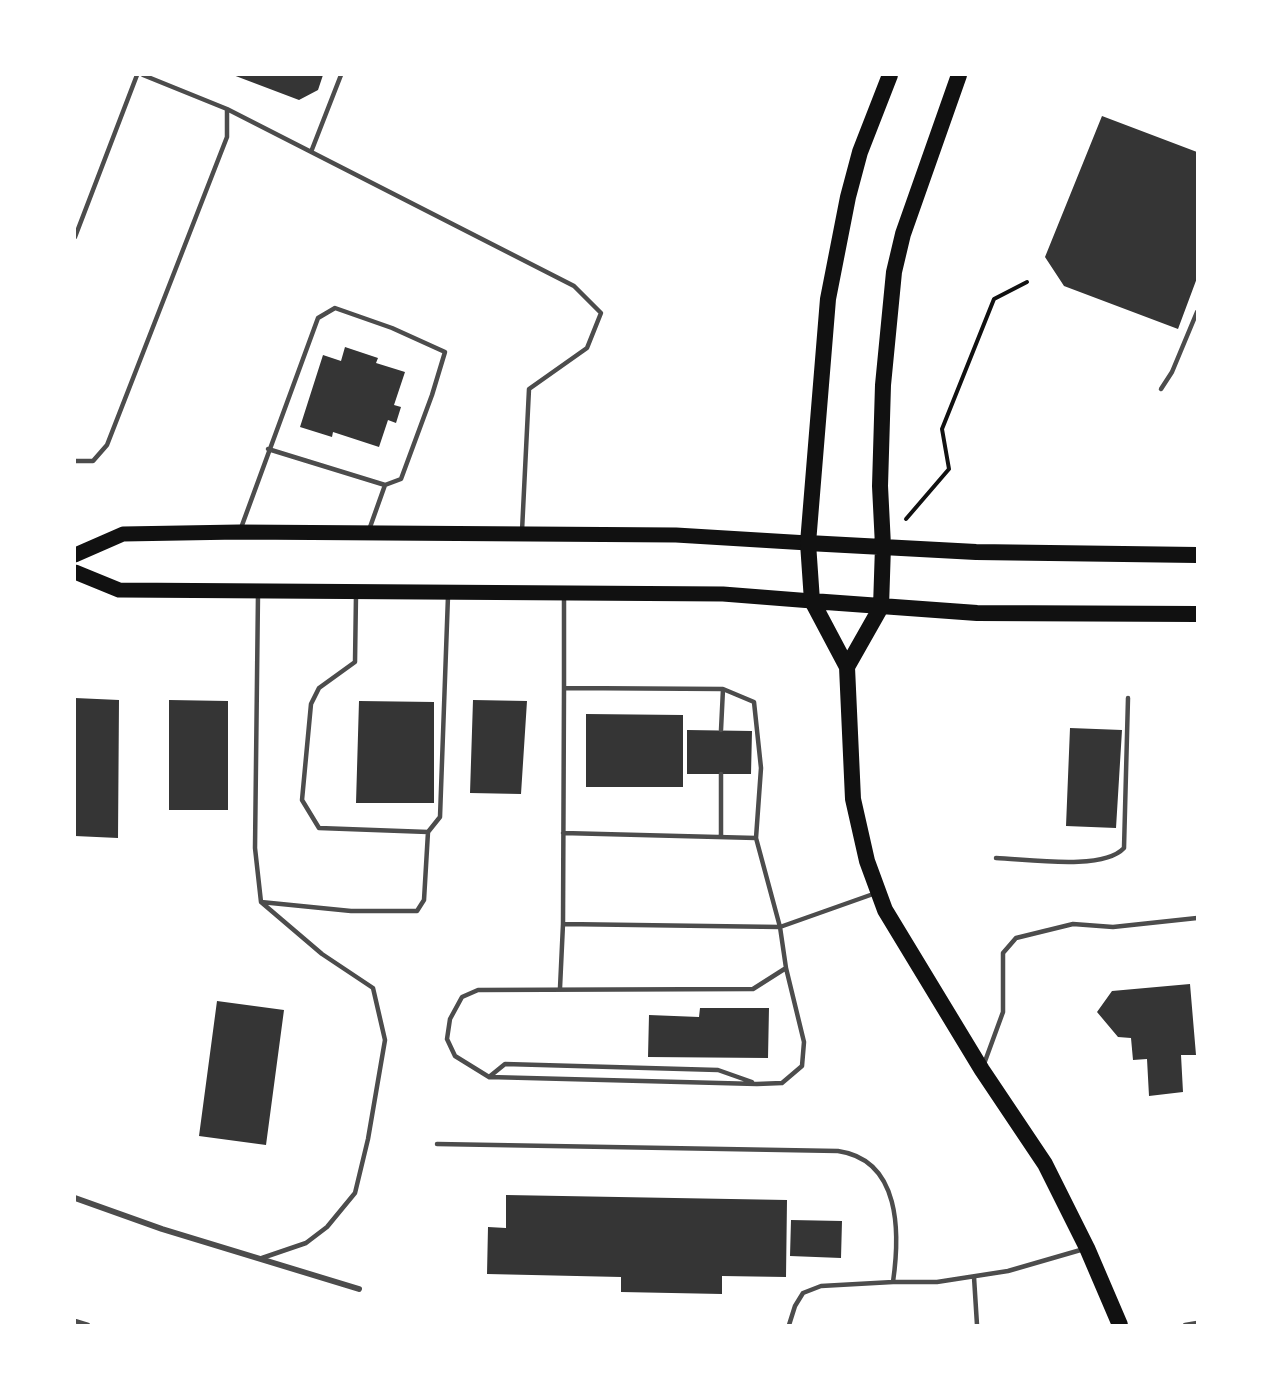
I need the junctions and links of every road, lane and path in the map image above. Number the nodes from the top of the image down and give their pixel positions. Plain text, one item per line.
1 (137, 75) edge
2 (143, 75) edge
3 (341, 75) edge
4 (890, 75) edge
5 (959, 75) edge
6 (227, 109) junction
7 (311, 152) junction
8 (75, 237) edge
9 (1027, 282) dead end
10 (1197, 312) edge
11 (1161, 389) dead end
12 (268, 449) junction
13 (75, 461) edge
14 (386, 485) junction
15 (240, 532) junction
16 (368, 533) junction
17 (522, 534) junction
18 (808, 543) junction
19 (883, 546) junction
20 (75, 555) edge
21 (1197, 555) edge
22 (75, 572) edge
23 (258, 592) junction
24 (356, 592) junction
25 (448, 593) junction
26 (564, 593) junction
27 (812, 601) junction
28 (881, 607) junction
29 (1197, 614) edge
30 (847, 667) junction
31 (564, 688) junction
32 (723, 689) junction
33 (1128, 698) dead end
34 (722, 730) dead end
35 (721, 774) dead end
36 (428, 832) junction
37 (563, 833) junction
38 (721, 837) junction
39 (756, 838) junction
40 (996, 858) dead end
41 (879, 892) junction
42 (261, 902) junction
43 (1197, 918) edge
44 (562, 924) junction
45 (780, 927) junction
46 (786, 968) junction
47 (560, 988) junction
48 (982, 1070) junction
49 (489, 1077) junction
50 (757, 1084) junction
51 (437, 1144) dead end
52 (75, 1198) edge
53 (1087, 1248) junction
54 (262, 1258) junction
55 (974, 1277) junction
56 (892, 1282) junction
57 (359, 1289) dead end
58 (75, 1321) edge
59 (1197, 1323) edge
60 (88, 1325) edge
61 (789, 1325) edge
62 (977, 1325) edge
63 (1120, 1325) edge
64 (1185, 1325) edge

1 - 8 lane
2 - 6 lane
3 - 7 lane
4 - 18 highway
5 - 19 highway
6 - 7 lane
6 - 13 lane
7 - 17 lane
9 - 19 path
10 - 11 lane
12 - 14 lane
12 - 14 lane
12 - 15 lane
14 - 16 lane
15 - 16 main road
15 - 20 main road
16 - 17 main road
17 - 18 main road
18 - 19 highway
18 - 27 highway
19 - 21 highway
19 - 28 highway
22 - 23 main road
23 - 24 main road
23 - 42 lane
24 - 25 main road
24 - 36 lane
25 - 26 main road
25 - 36 lane
26 - 27 main road
26 - 31 lane
27 - 28 highway
27 - 30 highway
28 - 29 highway
28 - 30 highway
30 - 41 highway
31 - 32 lane
31 - 37 lane
32 - 34 lane
32 - 39 lane
33 - 40 lane
35 - 38 lane
36 - 42 lane
37 - 38 lane
37 - 44 lane
38 - 39 lane
39 - 45 lane
41 - 45 lane
41 - 48 highway
42 - 54 lane
43 - 48 lane
44 - 45 lane
44 - 47 lane
45 - 46 lane
46 - 47 lane
46 - 50 lane
47 - 49 lane
48 - 53 highway
49 - 50 lane
49 - 50 lane
51 - 56 lane
52 - 54 street
53 - 55 lane
53 - 63 highway
54 - 57 street
55 - 56 lane
55 - 62 lane
56 - 61 lane
58 - 60 lane
59 - 64 lane

